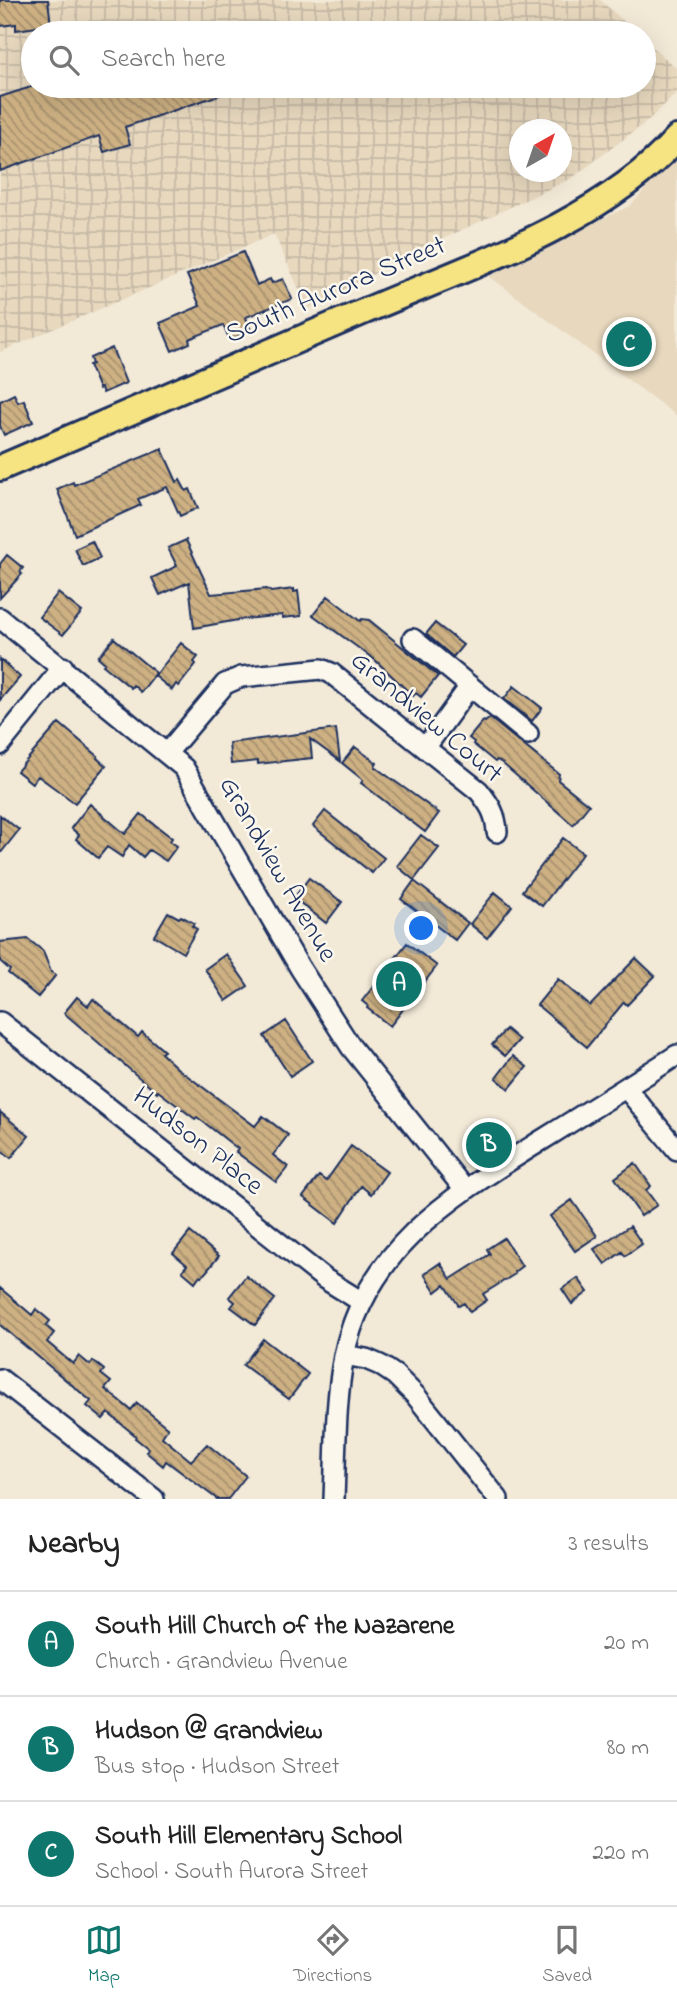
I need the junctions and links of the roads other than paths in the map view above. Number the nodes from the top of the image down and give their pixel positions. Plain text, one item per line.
1 (677, 138) edge
2 (0, 468) edge
3 (0, 618) edge
4 (413, 639) dead end
5 (63, 667) junction
6 (470, 686) junction
7 (528, 734) dead end
8 (0, 745) edge
9 (425, 748) junction
10 (167, 753) junction
11 (497, 832) dead end
12 (0, 1022) edge
13 (677, 1055) edge
14 (626, 1088) junction
15 (677, 1150) edge
16 (465, 1191) junction
17 (362, 1302) junction
18 (344, 1355) junction
19 (0, 1379) edge
20 (154, 1499) edge
21 (334, 1499) edge
22 (498, 1499) edge

1 - 2 main road, South Aurora Street
3 - 5 street, Grandview Avenue
4 - 6 street
5 - 8 street
5 - 10 street, Grandview Avenue
6 - 7 street
6 - 9 street
9 - 10 street, Grandview Court
9 - 11 street, Grandview Court
10 - 16 street, Grandview Avenue
12 - 17 street, Hudson Place
13 - 14 street
14 - 15 street
14 - 16 street
16 - 17 street
17 - 18 street
18 - 21 street
18 - 22 street
19 - 20 street

